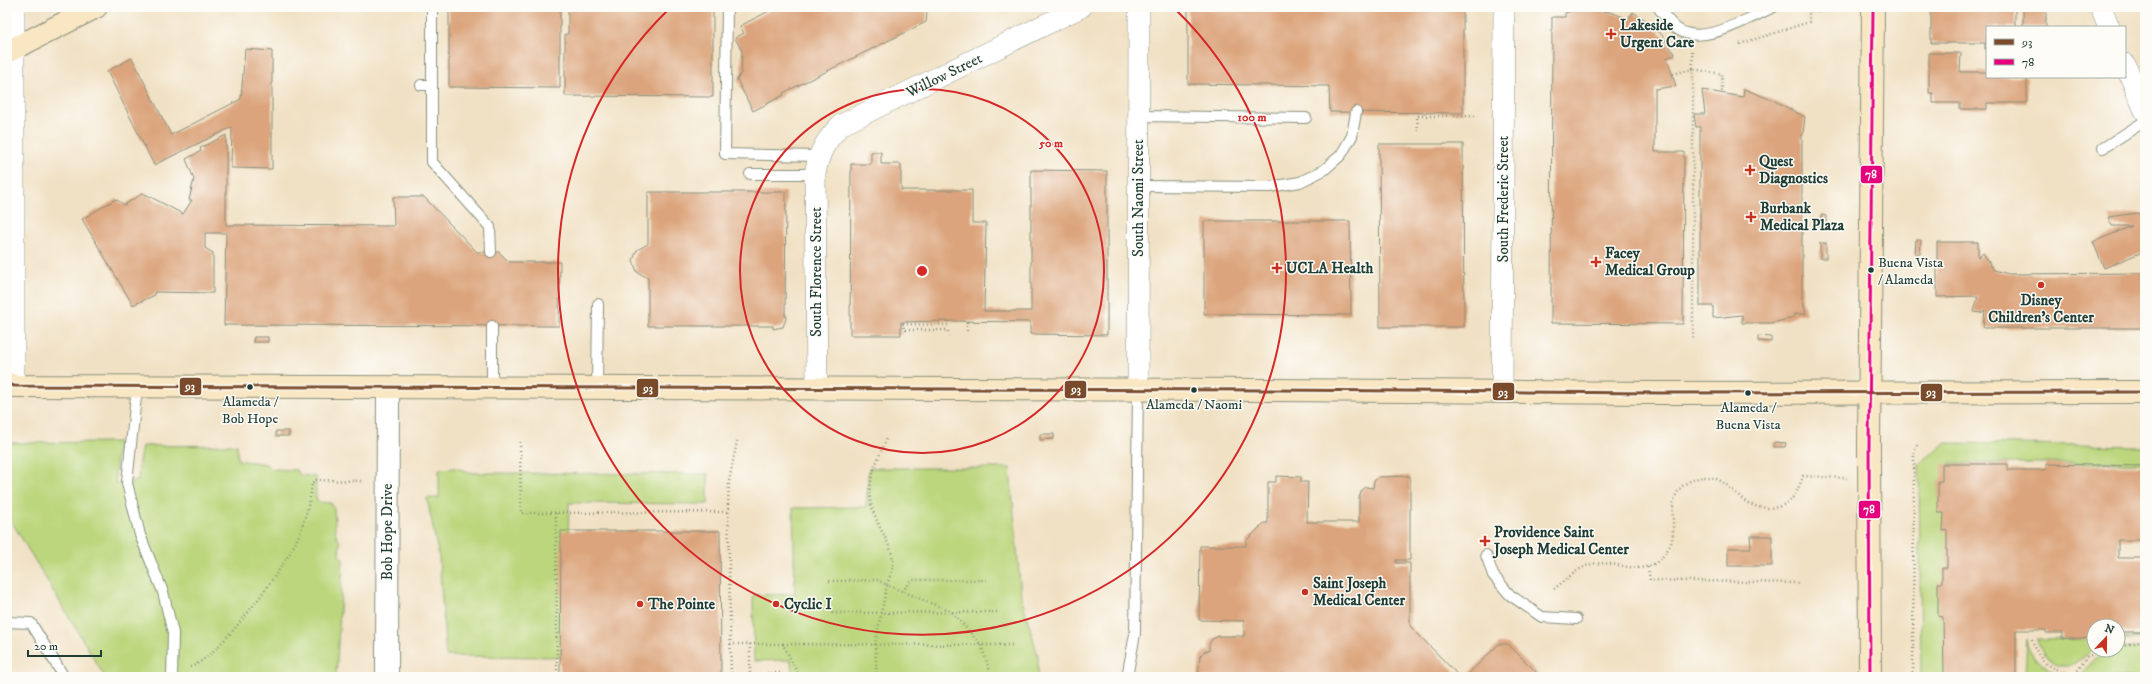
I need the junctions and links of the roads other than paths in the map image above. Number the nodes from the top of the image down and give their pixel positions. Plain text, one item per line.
1 (14, 7) edge
2 (96, 7) edge
3 (432, 7) edge
4 (727, 7) edge
5 (1081, 7) edge
6 (1139, 7) edge
7 (1504, 7) edge
8 (1658, 7) edge
9 (1774, 7) edge
10 (1873, 7) edge
11 (2101, 7) edge
12 (2109, 26) edge
13 (10, 50) edge
14 (2126, 66) edge
15 (421, 85) dead end
16 (432, 85) junction
17 (2145, 111) edge
18 (1356, 112) dead end
19 (1138, 116) junction
20 (1306, 118) dead end
21 (2145, 121) edge
22 (2103, 148) dead end
23 (817, 165) junction
24 (750, 174) dead end
25 (1139, 186) junction
26 (491, 252) dead end
27 (598, 304) dead end
28 (492, 326) dead end
29 (9, 386) edge
30 (137, 387) junction
31 (388, 388) junction
32 (492, 388) junction
33 (597, 388) junction
34 (817, 389) junction
35 (1138, 390) junction
36 (1870, 391) junction
37 (1502, 392) junction
38 (2145, 392) edge
39 (1486, 555) dead end
40 (1576, 619) dead end
41 (7, 622) edge
42 (172, 674) edge
43 (64, 677) edge
44 (387, 677) edge
45 (1127, 677) edge
46 (1870, 677) edge

1 - 13 street
2 - 13 main road
3 - 16 lane
4 - 23 lane
5 - 23 street, Willow Street
6 - 19 street, South Naomi Street
7 - 37 street, South Frederic Street
8 - 9 lane
10 - 36 main road
11 - 12 street
13 - 29 street
14 - 17 street
15 - 16 lane
16 - 26 lane
18 - 25 lane
19 - 20 lane
19 - 25 street, South Naomi Street
21 - 22 lane
23 - 24 lane
23 - 34 street, South Florence Street
25 - 35 street, South Naomi Street
27 - 33 lane
28 - 32 lane
29 - 30 main road
30 - 31 main road
30 - 42 lane
31 - 32 main road
31 - 44 street, Bob Hope Drive
32 - 33 main road
33 - 34 main road
34 - 35 main road
35 - 37 main road
35 - 45 lane
36 - 37 main road
36 - 38 main road
36 - 46 main road
39 - 40 lane
41 - 43 lane

